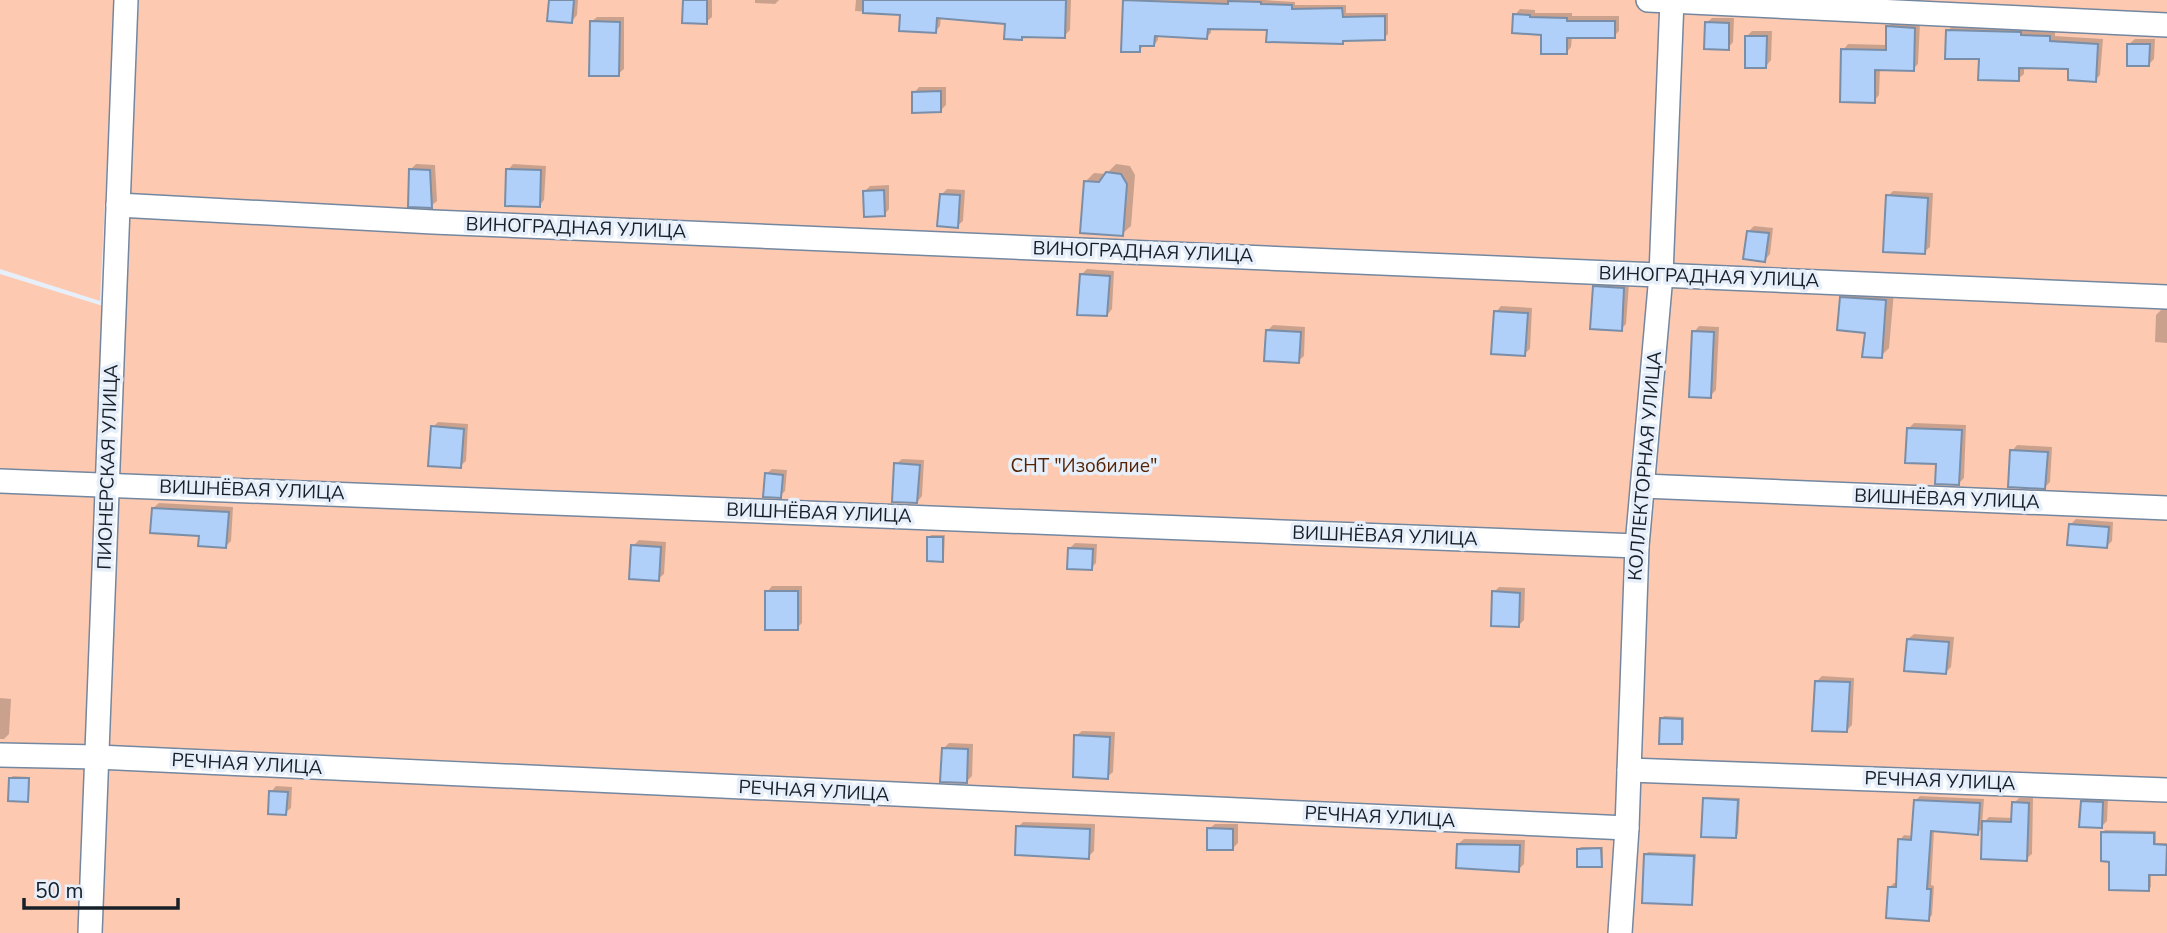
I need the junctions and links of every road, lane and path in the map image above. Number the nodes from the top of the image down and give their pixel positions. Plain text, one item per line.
1 (126, 0) edge
2 (1648, 0) edge
3 (1672, 1) edge
4 (2167, 25) edge
5 (118, 205) junction
6 (1661, 275) junction
7 (2167, 297) edge
8 (0, 481) edge
9 (108, 484) junction
10 (1643, 486) junction
11 (2167, 508) edge
12 (1637, 546) junction
13 (0, 755) edge
14 (97, 757) junction
15 (1629, 770) junction
16 (2167, 790) edge
17 (1627, 828) junction
18 (90, 933) edge
19 (1619, 933) edge

1 - 5 street, ПИОНЕРСКАЯ УЛИЦА
2 - 3 street
3 - 4 street
3 - 6 street, КОЛЛЕКТОРНАЯ УЛИЦА
5 - 6 street, ВИНОГРАДНАЯ УЛИЦА
5 - 9 street, ПИОНЕРСКАЯ УЛИЦА
6 - 7 street, ВИНОГРАДНАЯ УЛИЦА
6 - 10 street, КОЛЛЕКТОРНАЯ УЛИЦА
8 - 9 street, ВИШНЁВАЯ УЛИЦА
9 - 12 street, ВИШНЁВАЯ УЛИЦА
9 - 14 street, ПИОНЕРСКАЯ УЛИЦА
10 - 11 street, ВИШНЁВАЯ УЛИЦА
10 - 12 street, КОЛЛЕКТОРНАЯ УЛИЦА
12 - 15 street, КОЛЛЕКТОРНАЯ УЛИЦА
13 - 14 street, РЕЧНАЯ УЛИЦА
14 - 17 street, РЕЧНАЯ УЛИЦА
14 - 18 street, ПИОНЕРСКАЯ УЛИЦА
15 - 16 street, РЕЧНАЯ УЛИЦА
15 - 17 street, КОЛЛЕКТОРНАЯ УЛИЦА
17 - 19 street, КОЛЛЕКТОРНАЯ УЛИЦА

